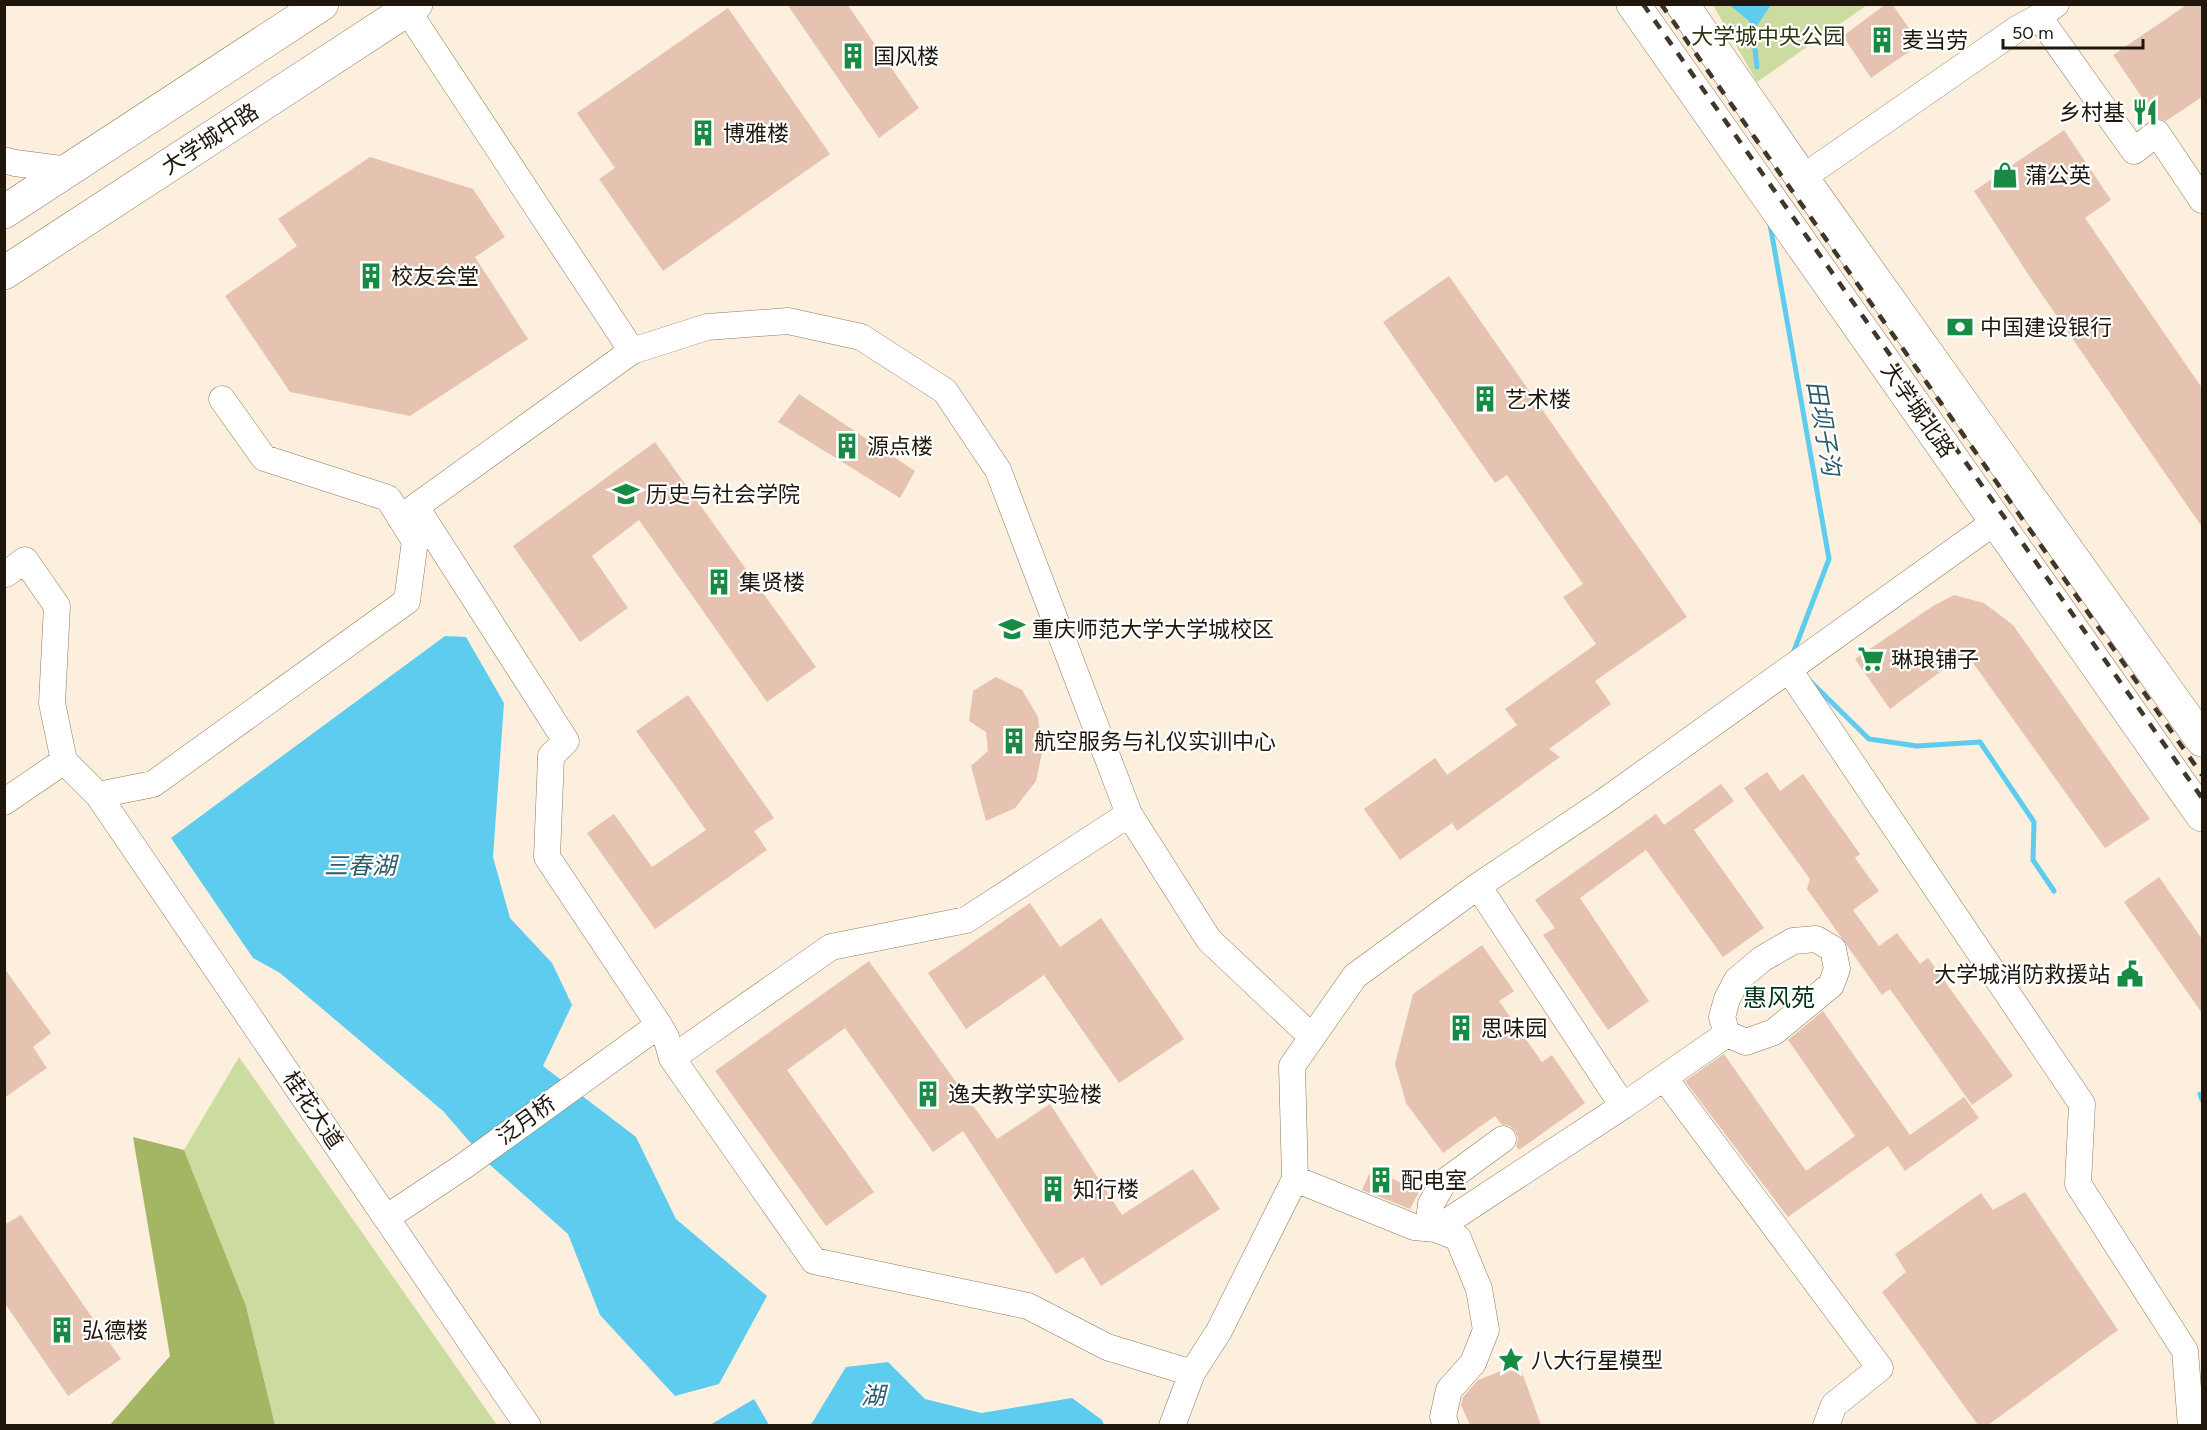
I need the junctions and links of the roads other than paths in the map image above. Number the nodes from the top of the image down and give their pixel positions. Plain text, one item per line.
1 (322, 4) edge
2 (1633, 4) edge
3 (1682, 4) edge
4 (411, 7) edge
5 (2048, 11) edge
6 (4, 160) edge
7 (69, 170) junction
8 (1797, 170) junction
9 (2202, 201) edge
10 (4, 212) edge
11 (4, 273) edge
12 (632, 351) junction
13 (222, 399) dead end
14 (408, 512) junction
15 (1996, 521) junction
16 (4, 572) edge
17 (1789, 670) junction
18 (2202, 740) edge
19 (64, 760) junction
20 (98, 795) junction
21 (4, 802) edge
22 (1129, 814) junction
23 (2202, 815) edge
24 (1478, 886) junction
25 (659, 1025) junction
26 (1727, 1034) junction
27 (1312, 1037) junction
28 (672, 1058) junction
29 (1671, 1087) dead end
30 (1623, 1106) junction
31 (1503, 1139) dead end
32 (1295, 1179) junction
33 (386, 1218) junction
34 (1432, 1228) junction
35 (1192, 1373) junction
36 (528, 1425) edge
37 (1172, 1425) edge
38 (1446, 1425) edge
39 (1826, 1425) edge
40 (2191, 1425) edge

1 - 7 main road
2 - 15 main road, 大学城北路
3 - 8 main road, 大学城北路
4 - 11 main road, 大学城中路
4 - 12 street
5 - 8 street
5 - 9 street
6 - 7 street
7 - 10 main road
8 - 18 main road, 大学城北路
12 - 14 street
12 - 22 street
13 - 14 street
14 - 20 street
14 - 25 street
15 - 17 street
15 - 23 main road, 大学城北路
16 - 19 street
17 - 24 street
17 - 40 street
19 - 20 street, 桂花大道
19 - 21 street
20 - 33 street, 桂花大道
22 - 27 street
22 - 28 street
24 - 27 street
24 - 30 street
25 - 28 street
25 - 33 street, 泛月桥
26 - 26 street
26 - 30 street
27 - 32 street
28 - 35 street
29 - 39 street
30 - 34 street
31 - 34 street
32 - 34 street
32 - 35 street
33 - 36 street, 桂花大道
34 - 38 street
35 - 37 street

